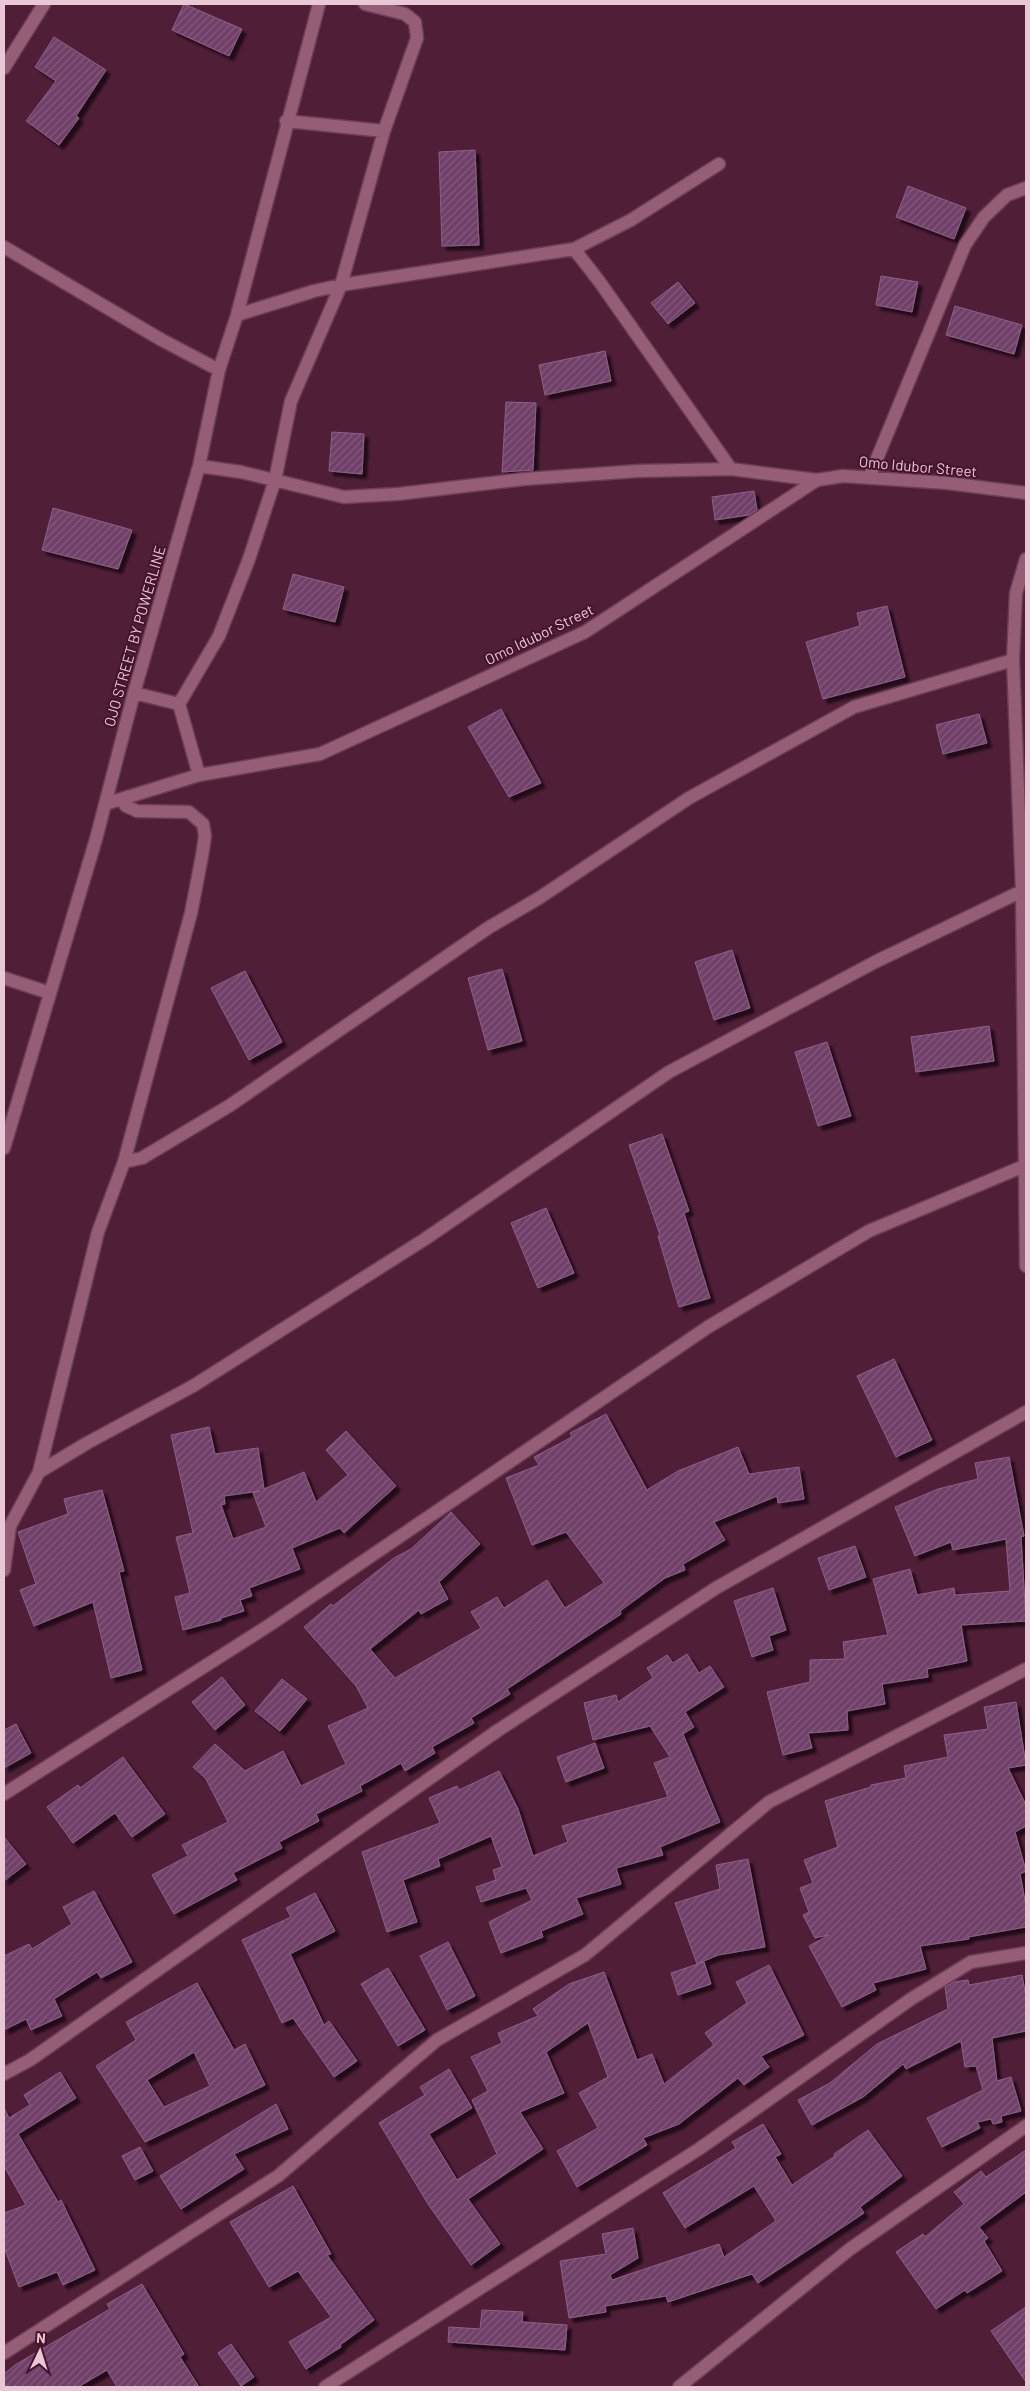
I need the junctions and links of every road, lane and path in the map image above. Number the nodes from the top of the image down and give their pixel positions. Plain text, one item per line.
1 (44, 4) edge
2 (319, 4) edge
3 (365, 4) edge
4 (4, 68) edge
5 (286, 121) junction
6 (384, 131) junction
7 (719, 164) dead end
8 (1026, 188) edge
9 (4, 247) edge
10 (574, 249) junction
11 (341, 285) junction
12 (237, 314) junction
13 (220, 370) junction
14 (198, 466) junction
15 (731, 469) junction
16 (869, 478) junction
17 (274, 480) junction
18 (817, 480) junction
19 (1026, 492) edge
20 (1026, 559) edge
21 (1013, 660) junction
22 (134, 693) junction
23 (178, 704) junction
24 (200, 775) junction
25 (122, 799) junction
26 (105, 804) junction
27 (1022, 891) junction
28 (4, 978) edge
29 (50, 993) junction
30 (4, 1148) edge
31 (124, 1162) junction
32 (1024, 1166) junction
33 (1026, 1266) edge
34 (1026, 1412) edge
35 (40, 1472) junction
36 (4, 1570) edge
37 (1026, 1669) edge
38 (4, 1794) edge
39 (1026, 1953) edge
40 (4, 2074) edge
41 (1026, 2126) edge
42 (4, 2353) edge
43 (325, 2387) edge
44 (679, 2387) edge

1 - 4 street
2 - 5 street, OJO STREET BY POWERLINE
3 - 6 street
5 - 6 street
5 - 12 street, OJO STREET BY POWERLINE
6 - 11 street
7 - 10 street
8 - 16 street
9 - 13 street
10 - 11 street
10 - 15 street
11 - 12 street
11 - 17 street
12 - 13 street, OJO STREET BY POWERLINE
13 - 14 street, OJO STREET BY POWERLINE
14 - 17 street
14 - 22 street, OJO STREET BY POWERLINE
15 - 17 street
15 - 18 street
16 - 18 street, Omo Idubor Street
16 - 19 street, Omo Idubor Street
17 - 23 street
18 - 24 street, Omo Idubor Street
20 - 21 street
21 - 27 street
21 - 31 street
22 - 23 street
22 - 26 street, OJO STREET BY POWERLINE
23 - 24 street
24 - 25 street, Omo Idubor Street
25 - 26 street, Omo Idubor Street
25 - 31 street
26 - 29 street, OJO STREET BY POWERLINE
27 - 32 street
27 - 35 street
28 - 29 street
29 - 30 street, OJO STREET BY POWERLINE
31 - 35 street
32 - 33 street
32 - 38 street
34 - 40 street
35 - 36 street
37 - 42 street
39 - 43 street
41 - 44 street

